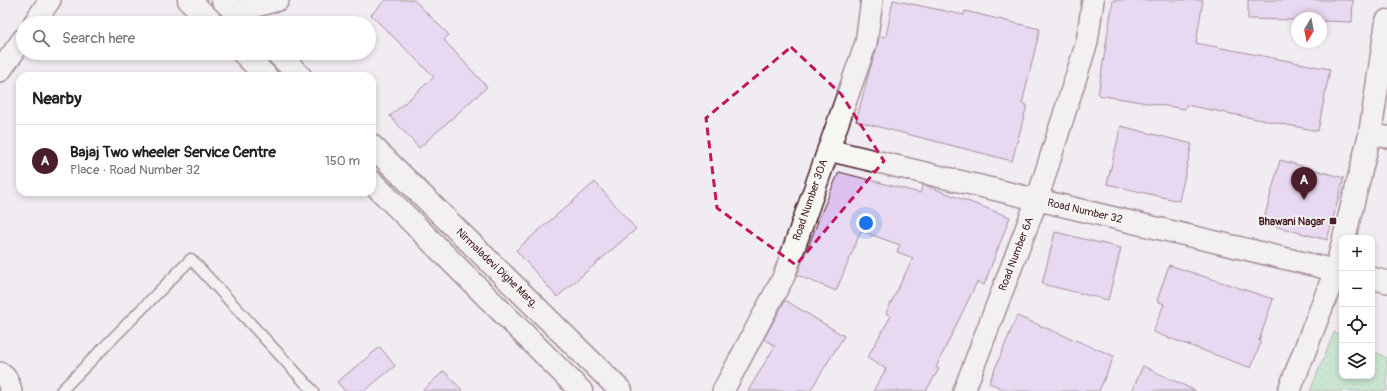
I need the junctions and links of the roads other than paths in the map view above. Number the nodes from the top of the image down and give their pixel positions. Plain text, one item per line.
1 (50, 0) edge
2 (189, 0) edge
3 (278, 0) edge
4 (872, 0) edge
5 (1092, 0) edge
6 (235, 12) edge
7 (39, 16) edge
8 (206, 16) edge
9 (1387, 21) edge
10 (16, 49) edge
11 (250, 60) edge
12 (284, 60) edge
13 (0, 71) edge
14 (262, 72) edge
15 (296, 72) edge
16 (1378, 136) edge
17 (376, 150) edge
18 (828, 150) junction
19 (376, 186) edge
20 (1037, 200) junction
21 (1345, 235) edge
22 (1339, 271) edge
23 (1375, 279) edge
24 (1387, 282) edge
25 (0, 373) edge
26 (11, 391) edge
27 (61, 391) edge
28 (313, 391) edge
29 (581, 391) edge
30 (621, 391) edge
31 (723, 391) edge
32 (964, 391) edge
33 (1289, 391) edge

1 - 7 street
2 - 8 main road
3 - 6 street
4 - 18 street, Road Number 30A
5 - 20 street, Road Number 6A
9 - 16 main road
10 - 13 street
11 - 14 main road
12 - 15 main road
16 - 21 main road
17 - 30 main road, Nirmaladevi Dighe Marg,
18 - 20 street, Road Number 32
18 - 31 street, Road Number 30A
19 - 29 main road
20 - 22 street, Road Number 32
20 - 32 street, Road Number 6A
22 - 33 main road
23 - 24 street
25 - 26 street
27 - 28 lane

